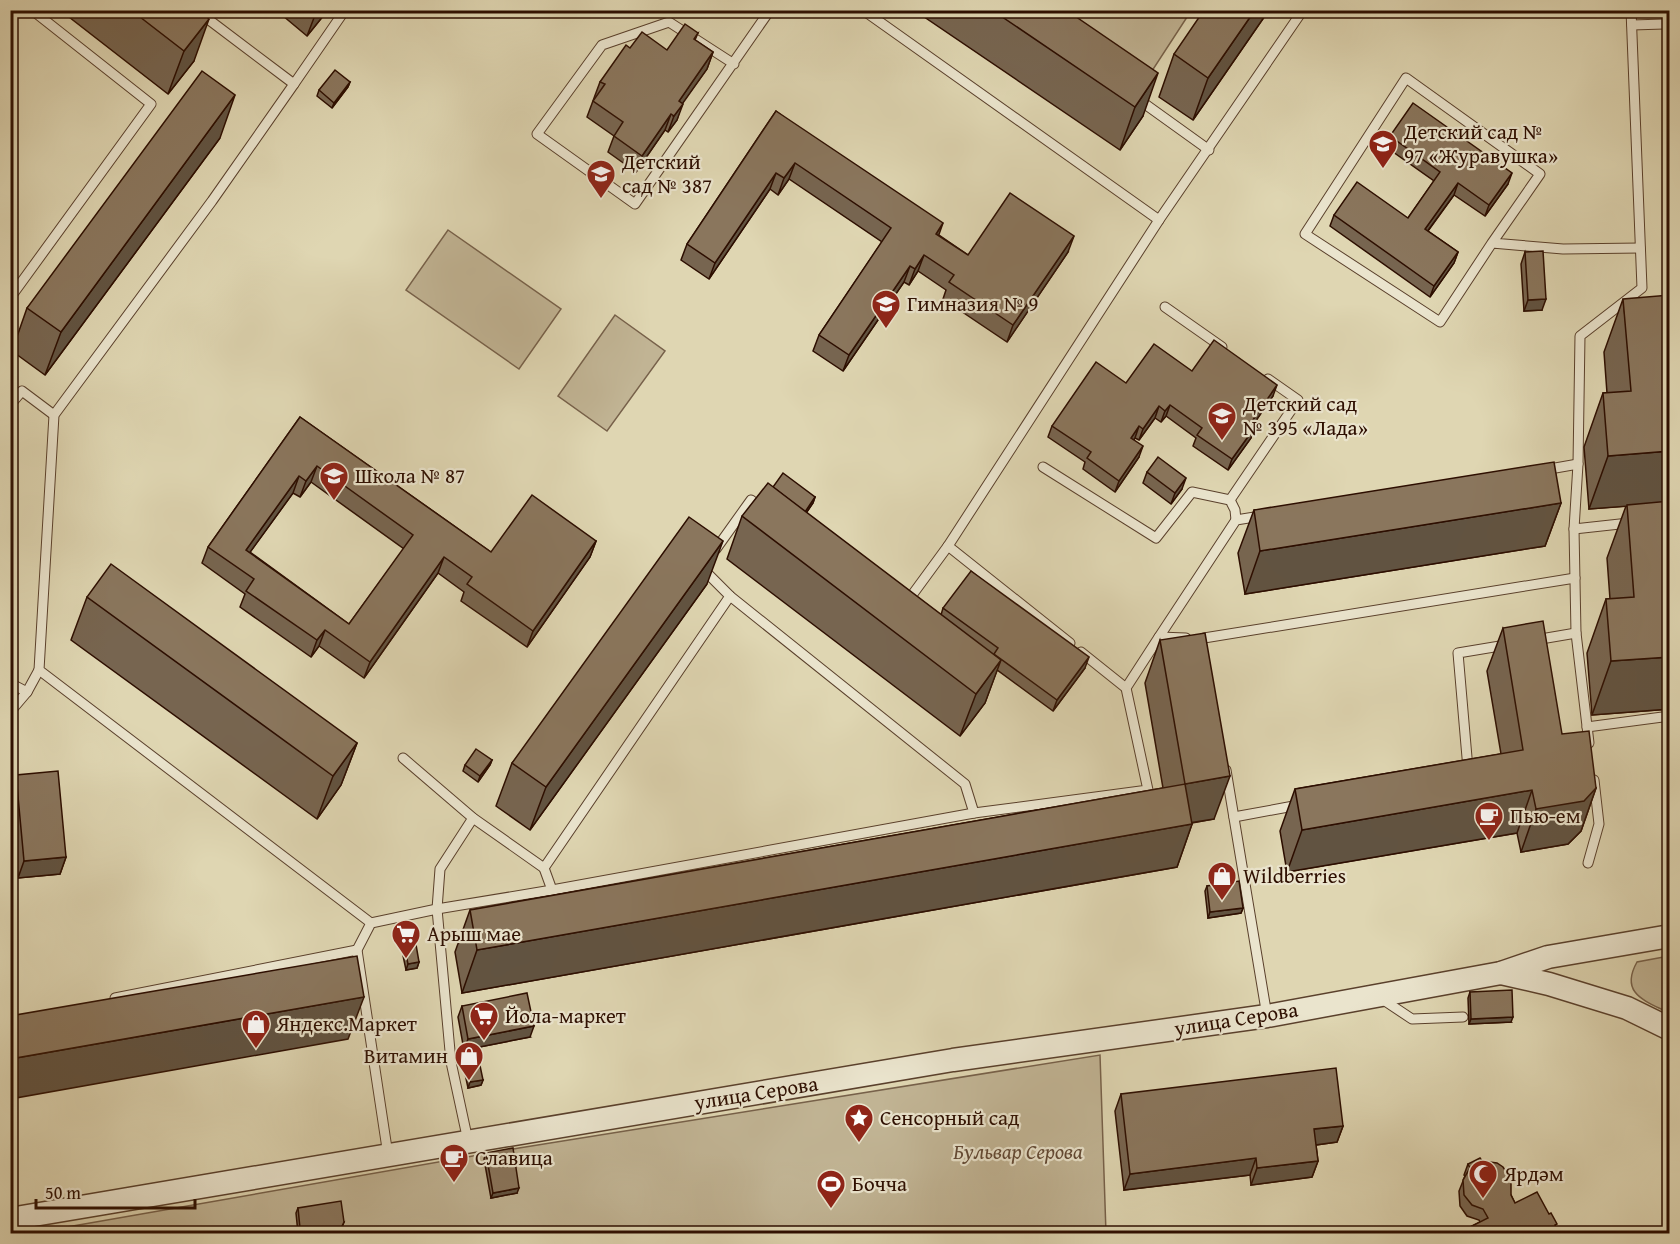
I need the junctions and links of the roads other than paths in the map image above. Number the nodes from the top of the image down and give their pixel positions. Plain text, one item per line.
1 (32, 10) edge
2 (196, 10) edge
3 (345, 10) edge
4 (770, 10) edge
5 (863, 10) edge
6 (1303, 10) edge
7 (1631, 10) edge
8 (1664, 24) dead end
9 (1632, 25) junction
10 (734, 64) junction
11 (294, 84) junction
12 (1133, 95) edge
13 (1209, 150) junction
14 (1159, 220) junction
15 (1492, 243) junction
16 (1641, 248) junction
17 (10, 298) edge
18 (1165, 307) dead end
19 (1232, 353) edge
20 (1260, 373) edge
21 (10, 405) edge
22 (54, 415) junction
23 (1578, 464) junction
24 (1043, 467) dead end
25 (1530, 472) edge
26 (1230, 500) junction
27 (770, 514) edge
28 (1272, 515) edge
29 (1236, 520) junction
30 (1634, 523) edge
31 (1574, 529) junction
32 (948, 546) junction
33 (1575, 578) junction
34 (730, 596) junction
35 (902, 609) edge
36 (1576, 633) junction
37 (1159, 637) junction
38 (1204, 639) junction
39 (1528, 641) edge
40 (1517, 643) edge
41 (1206, 650) edge
42 (39, 670) junction
43 (10, 683) edge
44 (1126, 688) junction
45 (27, 692) junction
46 (10, 712) edge
47 (1670, 716) edge
48 (1587, 727) junction
49 (1590, 748) edge
50 (403, 758) dead end
51 (1225, 761) edge
52 (1592, 770) edge
53 (1457, 775) edge
54 (1304, 804) edge
55 (974, 813) junction
56 (1234, 817) junction
57 (473, 818) junction
58 (1588, 863) dead end
59 (544, 868) junction
60 (552, 890) junction
61 (437, 909) junction
62 (371, 923) junction
63 (1670, 936) edge
64 (357, 950) junction
65 (1501, 973) junction
66 (1377, 996) junction
67 (103, 1001) edge
68 (1267, 1016) junction
69 (1463, 1017) dead end
70 (1670, 1029) edge
71 (468, 1141) junction
72 (388, 1155) junction
73 (10, 1219) edge

1 - 17 lane
2 - 11 lane
3 - 11 lane
4 - 10 lane
5 - 14 lane
6 - 13 lane
7 - 9 lane
8 - 9 lane
9 - 16 lane
10 - 10 lane
11 - 22 lane
12 - 13 lane
13 - 14 lane
14 - 32 lane
15 - 15 lane
15 - 16 lane
16 - 23 lane
18 - 19 lane
20 - 26 lane
21 - 22 lane
22 - 42 lane
23 - 25 lane
23 - 31 lane
24 - 26 lane
26 - 29 lane
27 - 34 lane
28 - 29 lane
29 - 37 lane
30 - 31 lane
31 - 33 lane
32 - 35 lane
32 - 44 lane
33 - 36 lane
33 - 38 lane
34 - 55 lane
34 - 59 lane
36 - 39 lane
36 - 48 lane
37 - 38 lane
37 - 44 lane
38 - 41 lane
40 - 53 lane
42 - 45 lane
42 - 62 lane
43 - 45 lane
44 - 55 lane
45 - 46 lane
47 - 48 lane
48 - 49 lane
50 - 57 lane
51 - 56 lane
52 - 58 lane
54 - 56 lane
55 - 60 lane
56 - 68 lane
57 - 59 lane
57 - 61 lane
59 - 60 lane
60 - 61 lane
61 - 62 lane
61 - 71 lane
62 - 64 lane
63 - 65 street, улица Серова
64 - 67 lane
64 - 72 lane
65 - 66 street, улица Серова
65 - 70 street, улица Серова
66 - 68 street, улица Серова
66 - 69 lane
68 - 71 street, улица Серова
71 - 72 street, улица Серова
72 - 73 street, улица Серова

